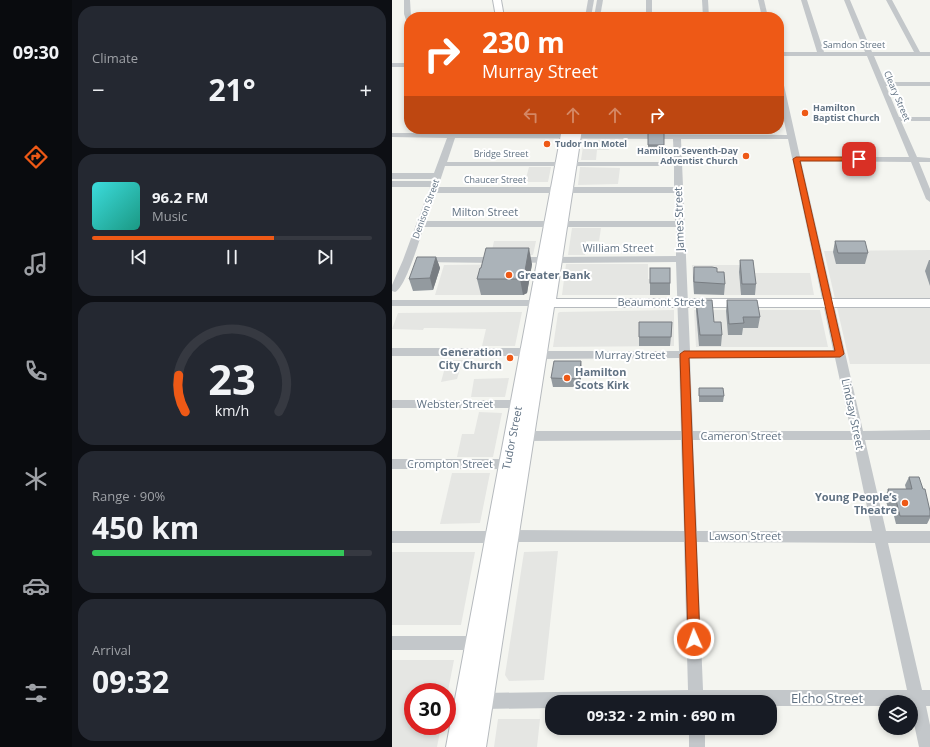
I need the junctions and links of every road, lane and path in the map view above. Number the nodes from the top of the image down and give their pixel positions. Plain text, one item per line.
1 (407, 0) edge
2 (490, 0) edge
3 (497, 0) edge
4 (591, 0) edge
5 (600, 0) edge
6 (649, 0) edge
7 (705, 0) edge
8 (761, 0) edge
9 (804, 0) edge
10 (847, 0) edge
11 (889, 0) edge
12 (406, 12) edge
13 (492, 12) edge
14 (499, 12) edge
15 (589, 12) edge
16 (598, 12) edge
17 (649, 12) edge
18 (706, 12) edge
19 (764, 12) edge
20 (784, 54) edge
21 (821, 54) junction
22 (869, 54) junction
23 (918, 54) junction
24 (930, 54) edge
25 (392, 65) edge
26 (404, 65) edge
27 (881, 84) junction
28 (930, 84) edge
29 (784, 104) edge
30 (896, 119) junction
31 (930, 119) edge
32 (412, 134) edge
33 (452, 134) edge
34 (571, 134) edge
35 (624, 134) edge
36 (392, 135) edge
37 (791, 135) junction
38 (677, 136) junction
39 (796, 159) junction
40 (913, 160) junction
41 (930, 160) edge
42 (442, 164) junction
43 (566, 164) junction
44 (678, 164) junction
45 (392, 176) edge
46 (435, 183) junction
47 (392, 184) edge
48 (561, 190) junction
49 (678, 190) junction
50 (930, 199) edge
51 (421, 224) junction
52 (556, 224) junction
53 (679, 224) junction
54 (681, 259) junction
55 (408, 260) junction
56 (550, 260) junction
57 (395, 289) dead end
58 (682, 302) junction
59 (392, 303) edge
60 (542, 303) junction
61 (828, 303) junction
62 (930, 303) edge
63 (392, 352) edge
64 (533, 353) junction
65 (684, 354) junction
66 (840, 354) junction
67 (392, 404) edge
68 (518, 404) junction
69 (858, 435) junction
70 (930, 435) edge
71 (527, 436) junction
72 (686, 436) junction
73 (392, 464) edge
74 (507, 464) junction
75 (691, 536) junction
76 (392, 537) edge
77 (503, 537) junction
78 (881, 537) junction
79 (930, 537) edge
80 (392, 643) edge
81 (474, 643) junction
82 (696, 695) edge
83 (923, 698) edge
84 (777, 699) edge
85 (483, 701) junction
86 (545, 701) edge
87 (697, 735) edge
88 (456, 747) edge
89 (476, 747) edge
90 (697, 747) edge
91 (927, 747) edge

1 - 12 street
2 - 13 main road
3 - 14 main road
4 - 15 street
5 - 16 street
6 - 17 street
7 - 18 street
8 - 19 street
9 - 21 street
10 - 22 street, Cleary Street
11 - 23 street
20 - 21 street, Samdon Street
21 - 22 street, Samdon Street
22 - 23 street, Samdon Street
22 - 27 street, Cleary Street
23 - 24 street, Samdon Street
25 - 26 street
27 - 28 street
27 - 30 street, Cleary Street
29 - 37 street, Lindsay Street
30 - 31 street
30 - 40 street, Cleary Street
32 - 36 street
33 - 42 street, Denison Street
34 - 43 main road, Tudor Street
35 - 38 street
37 - 38 street
37 - 39 street, Lindsay Street
38 - 44 street, James Street
39 - 40 street
39 - 61 street, Lindsay Street
40 - 41 street
40 - 50 street, Cleary Street
42 - 43 street, Bridge Street
42 - 46 street, Denison Street
43 - 44 street, Bridge Street
43 - 48 main road, Tudor Street
44 - 49 street, James Street
45 - 46 street, Chaucer Street
46 - 47 street, Chaucer Street
46 - 48 street, Chaucer Street
46 - 51 street, Denison Street
48 - 49 street, Chaucer Street
48 - 52 main road, Tudor Street
49 - 53 street, James Street
51 - 52 street, Milton Street
51 - 55 street, Denison Street
52 - 53 street, Milton Street
52 - 56 main road, Tudor Street
53 - 54 street, James Street
54 - 56 street, William Street
54 - 58 street, James Street
55 - 56 street, William Street
55 - 57 street, Denison Street
56 - 60 main road, Tudor Street
58 - 60 main road, Beaumont Street
58 - 61 main road, Beaumont Street
58 - 65 street, James Street
59 - 60 street, Beaumont Street
60 - 64 main road, Tudor Street
61 - 62 main road, Beaumont Street
61 - 66 street, Lindsay Street
63 - 64 street, Murray Street
64 - 65 street, Murray Street
64 - 68 main road, Tudor Street
64 - 71 main road, Tudor Street
65 - 66 street, Murray Street
65 - 72 street
66 - 69 street, Lindsay Street
67 - 68 street, Webster Street
68 - 74 main road, Tudor Street
69 - 70 street, Cameron Street
69 - 72 street, Cameron Street
69 - 78 street, Lindsay Street
71 - 72 street, Cameron Street
71 - 77 main road, Tudor Street
72 - 75 street
73 - 74 street, Crompton Street
74 - 77 main road, Tudor Street
75 - 77 street, Lawson Street
75 - 78 street, Lawson Street
75 - 82 street
76 - 77 street, Lawson Street
77 - 81 main road, Tudor Street
77 - 85 main road, Tudor Street
78 - 79 street, Lawson Street
78 - 83 street, Lindsay Street
80 - 81 street
81 - 88 main road, Tudor Street
83 - 84 street, Elcho Street
83 - 91 street, Lindsay Street
85 - 86 street, Elcho Street
85 - 89 main road, Tudor Street
87 - 90 street

